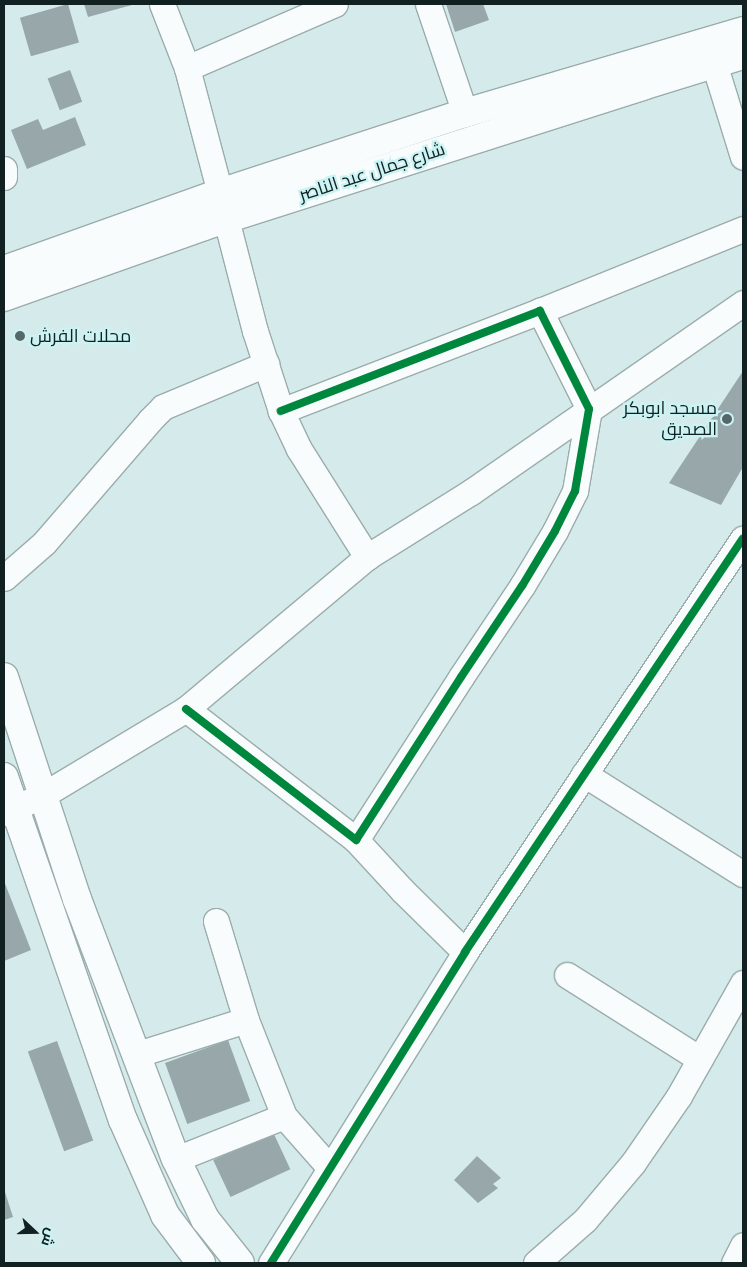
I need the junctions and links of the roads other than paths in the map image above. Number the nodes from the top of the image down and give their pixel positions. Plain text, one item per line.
1 (162, 4) edge
2 (335, 4) edge
3 (428, 4) edge
4 (743, 31) edge
5 (711, 53) junction
6 (743, 55) edge
7 (186, 68) junction
8 (465, 112) junction
9 (743, 157) edge
10 (4, 169) edge
11 (4, 177) edge
12 (220, 193) junction
13 (226, 219) junction
14 (743, 229) edge
15 (4, 270) edge
16 (4, 297) edge
17 (743, 303) edge
18 (540, 311) junction
19 (266, 364) junction
20 (589, 409) junction
21 (281, 411) junction
22 (743, 539) edge
23 (367, 557) junction
24 (4, 578) edge
25 (4, 677) edge
26 (186, 709) junction
27 (584, 774) junction
28 (4, 777) edge
29 (43, 795) junction
30 (9, 811) edge
31 (356, 840) junction
32 (742, 872) edge
33 (216, 921) dead end
34 (464, 952) junction
35 (567, 975) dead end
36 (743, 983) edge
37 (246, 1020) junction
38 (138, 1054) junction
39 (700, 1059) junction
40 (284, 1116) junction
41 (176, 1159) junction
42 (330, 1168) junction
43 (201, 1263) edge
44 (240, 1263) edge
45 (272, 1263) edge
46 (536, 1263) edge

1 - 7 street
2 - 7 street
3 - 8 street
4 - 5 main road, شارع جمال عبد الناصر
5 - 6 main road, شارع جمال عبد الناصر
5 - 8 main road, شارع جمال عبد الناصر
5 - 9 street
5 - 13 main road, شارع جمال عبد الناصر
7 - 12 street
8 - 12 main road, شارع جمال عبد الناصر
10 - 11 street
12 - 15 main road, شارع جمال عبد الناصر
13 - 16 main road, شارع جمال عبد الناصر
13 - 19 street
14 - 18 street
17 - 20 street
18 - 20 street
18 - 21 street
19 - 21 street
19 - 24 street
20 - 23 street
20 - 31 street
21 - 23 street
22 - 27 street
23 - 26 street
25 - 29 main road
26 - 29 street
26 - 31 street
27 - 32 street
27 - 34 street
28 - 30 main road
29 - 30 street
29 - 38 main road
30 - 43 main road
31 - 34 street
33 - 37 street
34 - 42 street
35 - 39 street
36 - 39 street
37 - 38 street
37 - 40 street
38 - 41 main road
39 - 46 street
40 - 41 street
40 - 42 street
41 - 44 main road
42 - 45 street

